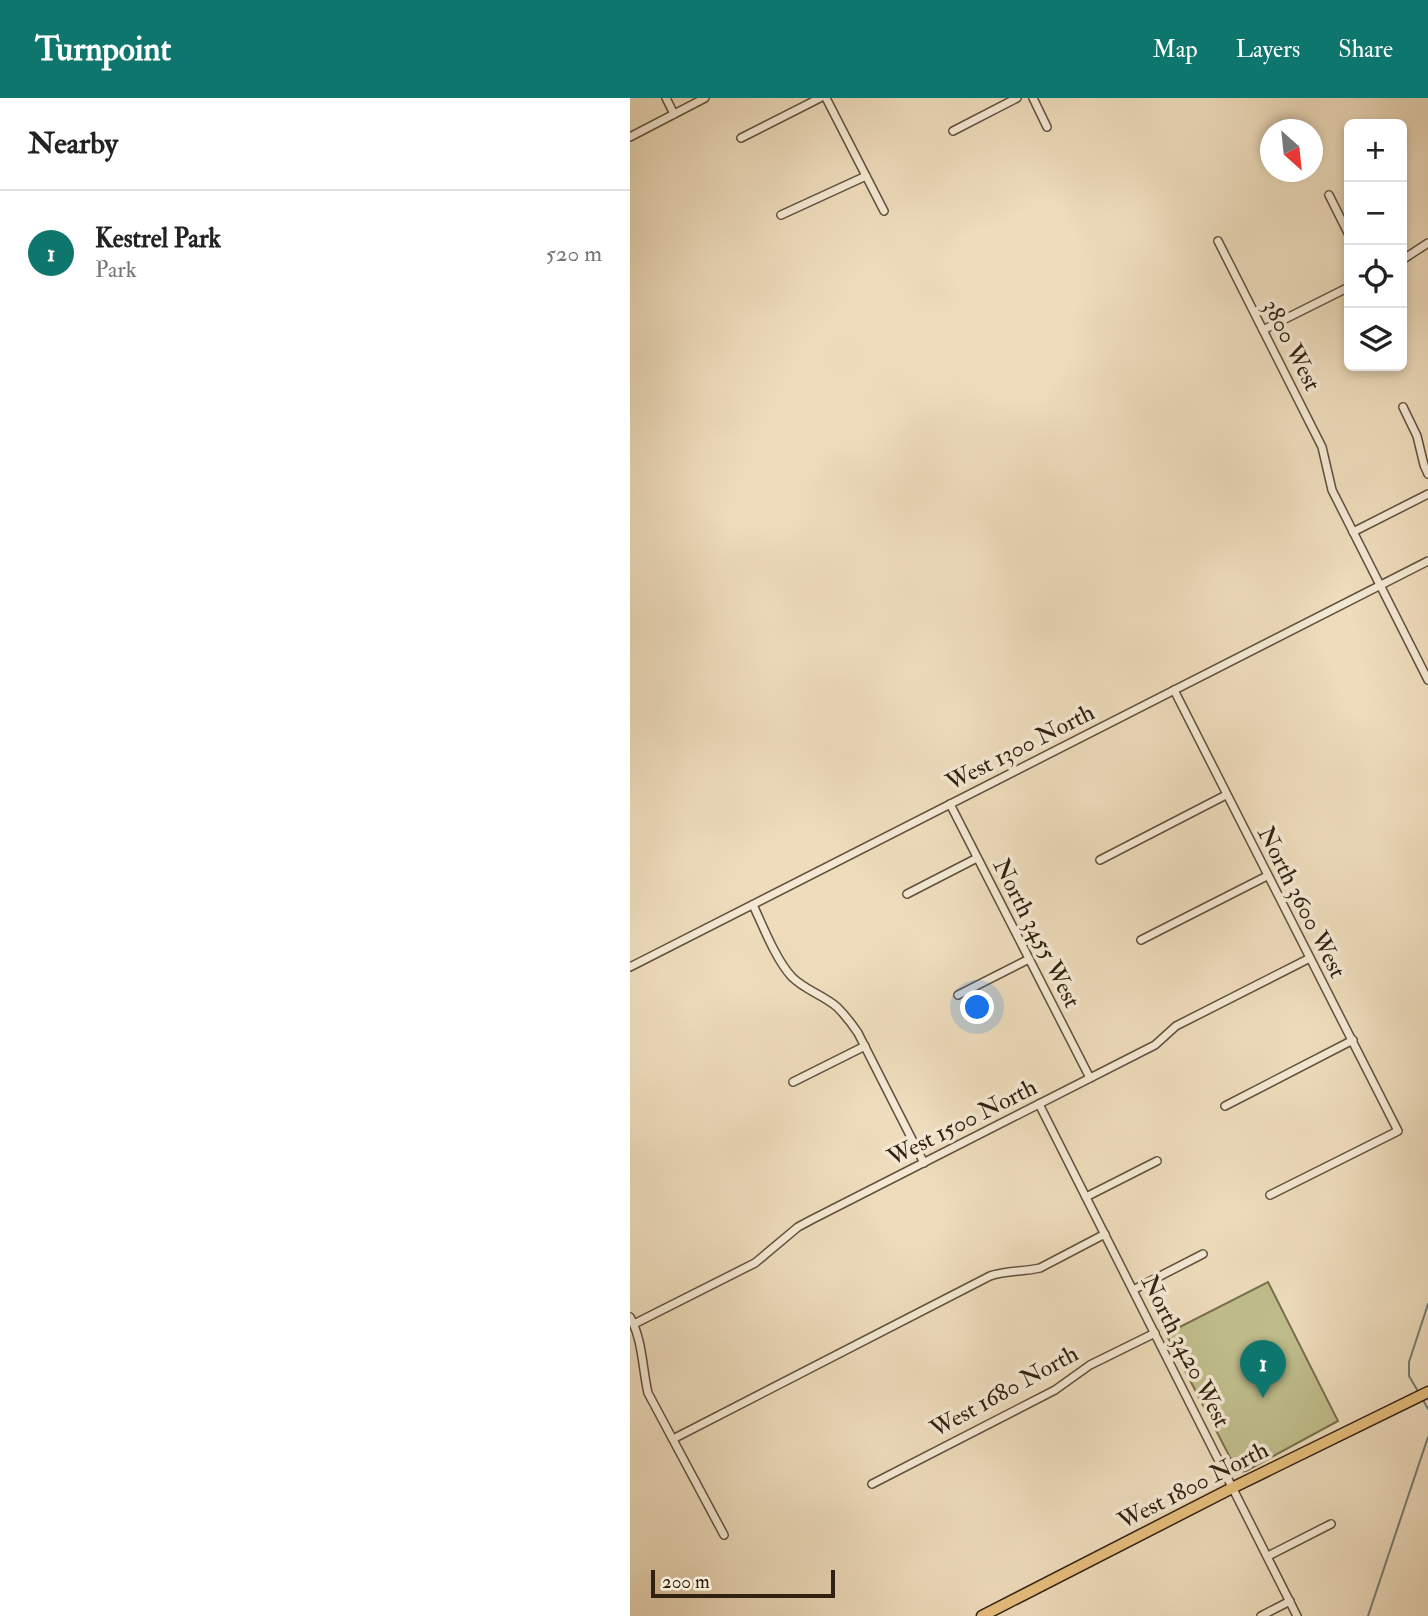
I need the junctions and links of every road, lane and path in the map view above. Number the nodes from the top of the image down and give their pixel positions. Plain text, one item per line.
1 (666, 98) edge
2 (705, 98) edge
3 (820, 98) edge
4 (826, 98) edge
5 (1017, 98) edge
6 (1033, 98) edge
7 (674, 114) junction
8 (1047, 127) dead end
9 (953, 131) dead end
10 (630, 137) edge
11 (741, 138) dead end
12 (866, 176) junction
13 (1329, 195) dead end
14 (884, 211) dead end
15 (781, 215) dead end
16 (1344, 225) edge
17 (1218, 241) dead end
18 (1428, 243) edge
19 (1407, 257) edge
20 (1344, 290) edge
21 (1263, 330) junction
22 (1403, 407) dead end
23 (1428, 474) edge
24 (1428, 494) edge
25 (1353, 532) junction
26 (1428, 561) edge
27 (1380, 585) junction
28 (1428, 680) edge
29 (1174, 690) junction
30 (1226, 795) junction
31 (950, 804) junction
32 (977, 858) junction
33 (1100, 860) dead end
34 (1267, 876) junction
35 (907, 894) dead end
36 (753, 905) junction
37 (1141, 940) dead end
38 (1310, 958) junction
39 (1029, 959) junction
40 (630, 967) edge
41 (958, 995) dead end
42 (1353, 1040) junction
43 (865, 1046) junction
44 (1090, 1078) junction
45 (793, 1082) dead end
46 (1039, 1104) junction
47 (1225, 1106) dead end
48 (1157, 1161) dead end
49 (924, 1163) junction
50 (1270, 1195) dead end
51 (1086, 1197) junction
52 (1105, 1234) junction
53 (1203, 1254) dead end
54 (1133, 1290) junction
55 (632, 1320) edge
56 (1155, 1333) junction
57 (1423, 1394) edge
58 (673, 1439) junction
59 (872, 1484) dead end
60 (1234, 1487) junction
61 (1331, 1524) dead end
62 (724, 1535) dead end
63 (1268, 1556) junction
64 (1290, 1601) junction
65 (982, 1616) edge
66 (1261, 1616) edge
67 (1297, 1616) edge

1 - 7 street
2 - 7 street
3 - 11 street
4 - 12 street
5 - 9 street
6 - 8 street
7 - 10 street
12 - 14 street
12 - 15 street
13 - 16 street
17 - 21 street, 3800 West
18 - 19 street
20 - 21 street
21 - 25 street, 3800 West
22 - 23 street
24 - 25 street
25 - 27 street, 3800 West
26 - 27 street, West 1300 North
27 - 28 street, 3800 West
27 - 29 street, West 1300 North
29 - 30 street, North 3600 West
29 - 31 street, West 1300 North
30 - 33 street
30 - 34 street, North 3600 West
31 - 32 street, North 3455 West
31 - 36 street, West 1300 North
32 - 35 street
32 - 39 street, North 3455 West
34 - 37 street
34 - 38 street, North 3600 West
36 - 40 street, West 1300 North
36 - 43 street
38 - 42 street, North 3600 West
38 - 44 street, West 1500 North
39 - 41 street
39 - 44 street, North 3455 West
42 - 47 street
42 - 50 street, North 3600 West
43 - 45 street
43 - 49 street
44 - 46 street, West 1500 North
46 - 49 street, West 1500 North
46 - 51 street, North 3420 West
48 - 51 street
49 - 55 street, West 1500 North
51 - 52 street, North 3420 West
52 - 54 street, North 3420 West
52 - 58 street
53 - 54 street
54 - 56 street, North 3420 West
55 - 58 street
56 - 59 street, West 1680 North
56 - 60 street, North 3420 West
57 - 60 main road, West 1800 North
58 - 62 street
60 - 63 street, North 3420 West
60 - 65 main road, West 1800 North
61 - 63 street
63 - 64 street, North 3420 West
64 - 66 street
64 - 67 street, North 3420 West

